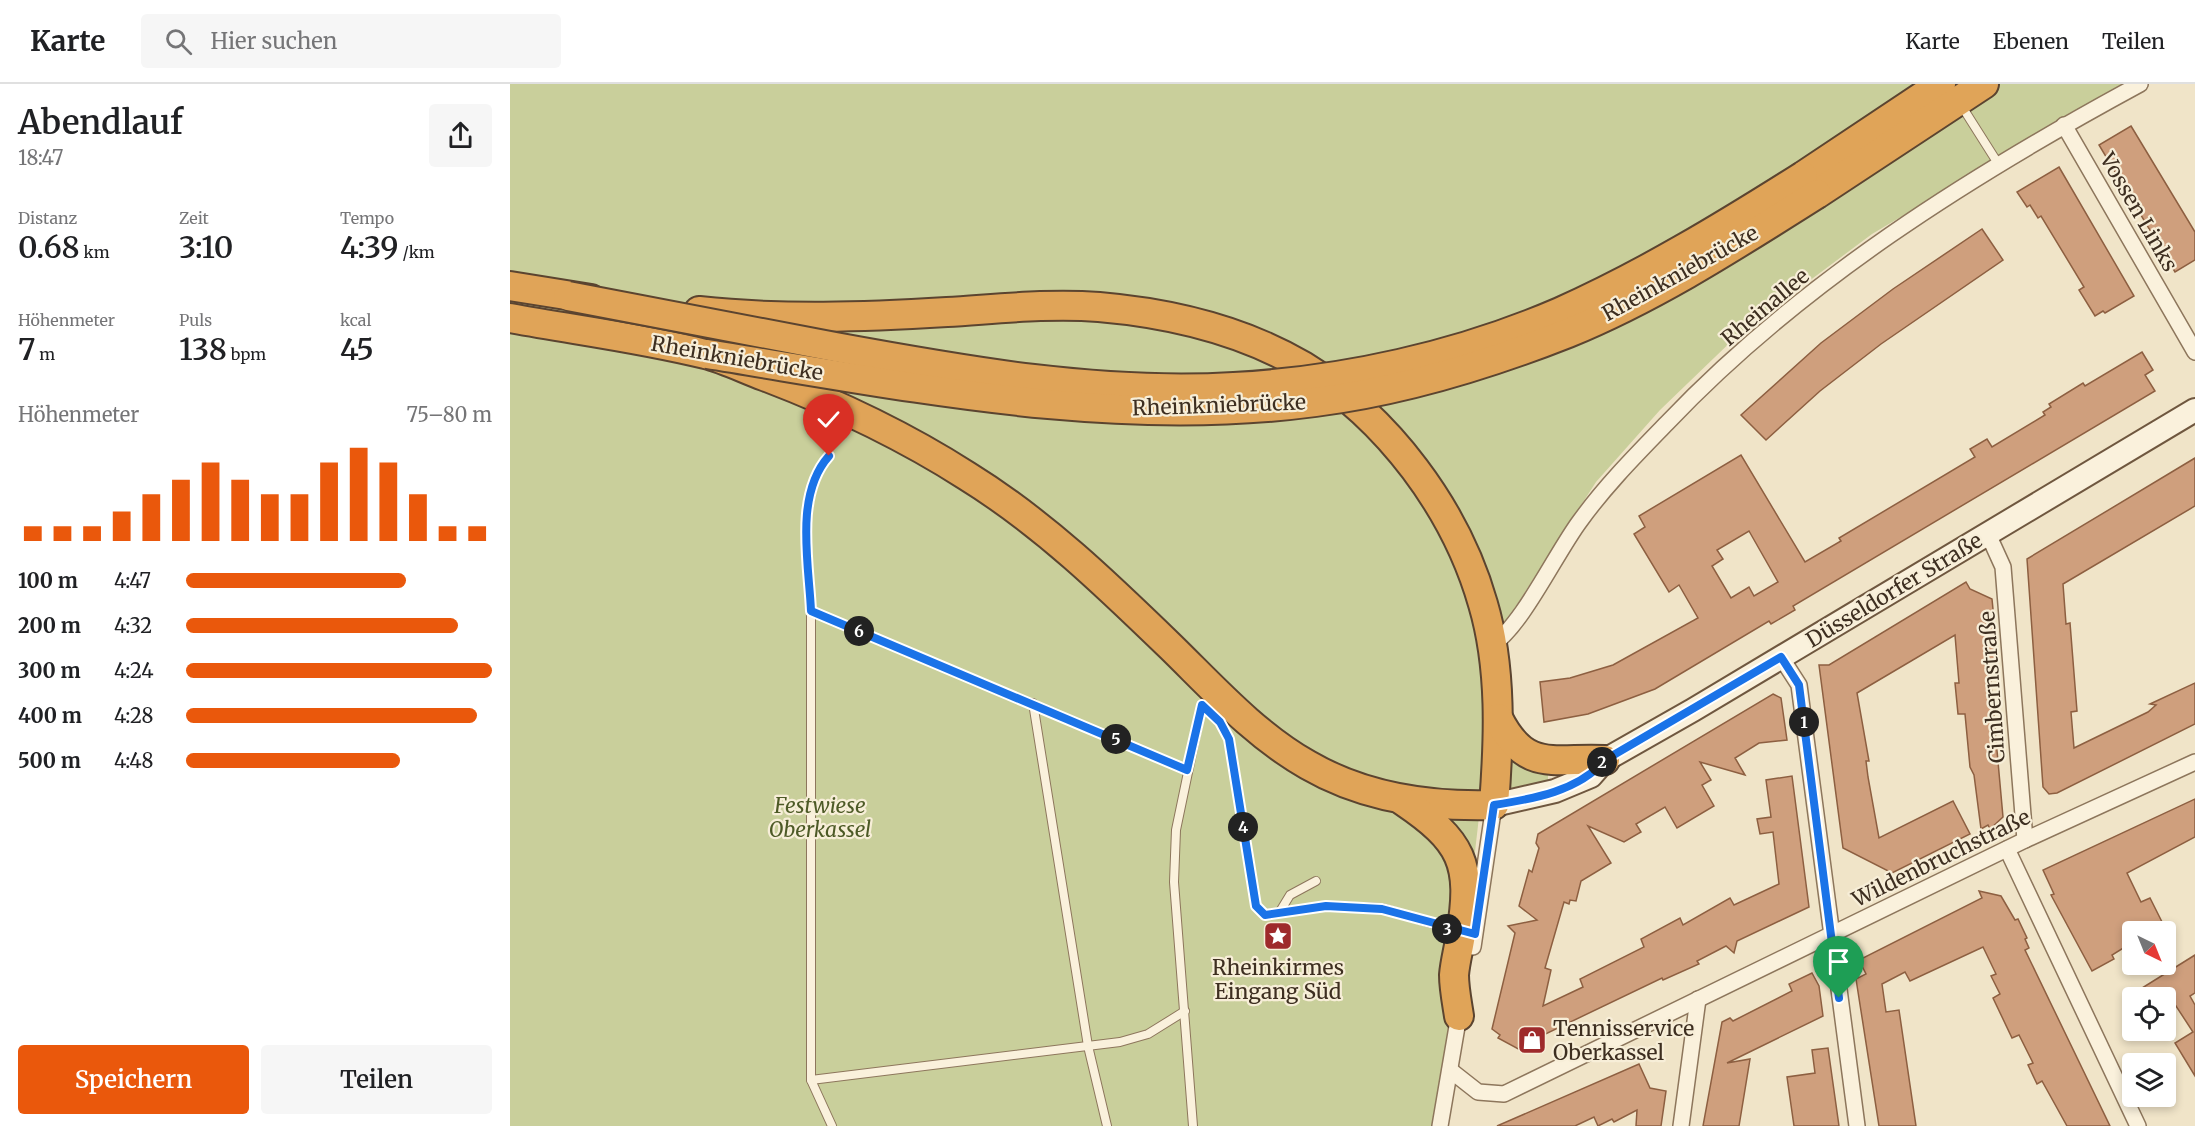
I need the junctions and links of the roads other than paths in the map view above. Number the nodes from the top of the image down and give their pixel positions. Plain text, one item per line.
1 (1984, 84) edge
2 (2140, 84) edge
3 (1950, 93) edge
4 (2064, 125) junction
5 (1999, 165) junction
6 (1810, 185) junction
7 (510, 286) edge
8 (568, 296) junction
9 (510, 318) edge
10 (2195, 352) edge
11 (707, 354) junction
12 (2195, 410) edge
13 (829, 456) dead end
14 (1988, 534) junction
15 (811, 611) junction
16 (1492, 645) junction
17 (1781, 657) junction
18 (1033, 703) junction
19 (1498, 718) junction
20 (1605, 760) junction
21 (2195, 762) edge
22 (1187, 770) junction
23 (1401, 800) junction
24 (1494, 805) junction
25 (2025, 840) junction
26 (2007, 849) junction
27 (1316, 881) dead end
28 (1279, 913) junction
29 (1468, 933) junction
30 (1831, 934) junction
31 (1698, 999) junction
32 (1185, 1011) junction
33 (1459, 1016) joint
34 (1088, 1046) junction
35 (1450, 1070) junction
36 (811, 1080) junction
37 (832, 1126) edge
38 (1107, 1126) edge
39 (1193, 1126) edge
40 (1440, 1126) edge
41 (1681, 1126) edge
42 (1857, 1126) edge
43 (2138, 1126) edge

1 - 3 highway
2 - 4 street, Rheinallee
3 - 5 lane
3 - 6 highway
4 - 5 street, Rheinallee
4 - 10 street, Vossen Links
5 - 16 street, Rheinallee
6 - 8 highway, Rheinkniebrücke, bridge
6 - 11 highway, Rheinkniebrücke, bridge
7 - 8 highway
8 - 16 highway, bridge
9 - 11 highway, Rheinkniebrücke
11 - 23 highway, bridge
12 - 14 street, Düsseldorfer Straße
13 - 15 lane
14 - 17 street, Düsseldorfer Straße
14 - 25 street, Cimbernstraße
15 - 18 lane
15 - 36 lane
16 - 19 highway
17 - 20 street, Düsseldorfer Straße
17 - 30 street
18 - 22 lane
18 - 34 lane
19 - 20 highway
19 - 24 highway
20 - 24 street, Düsseldorfer Straße
21 - 25 street, Wildenbruchstraße
22 - 28 lane
22 - 32 lane
23 - 24 highway
23 - 29 highway
24 - 29 street
25 - 26 street, Wildenbruchstraße
26 - 30 street, Wildenbruchstraße
26 - 43 street
27 - 28 lane
28 - 29 lane
29 - 33 highway
30 - 31 street, Wildenbruchstraße
30 - 42 street
31 - 35 street, Wildenbruchstraße
31 - 41 street
32 - 34 lane
32 - 39 lane
33 - 35 street
34 - 36 lane
34 - 38 lane
35 - 40 street
36 - 37 lane

